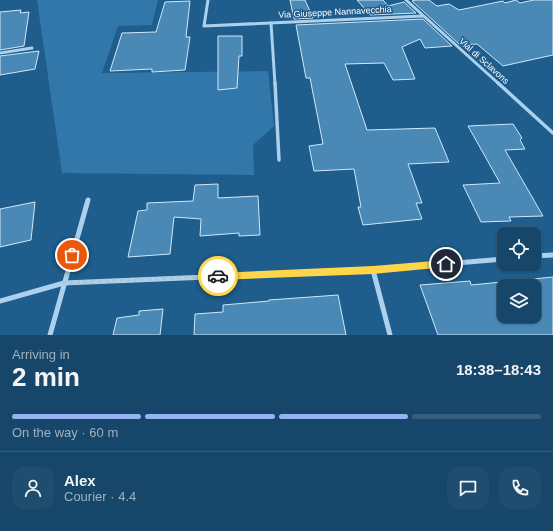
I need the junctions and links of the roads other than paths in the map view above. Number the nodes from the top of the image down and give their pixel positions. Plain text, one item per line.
1 (208, 0) edge
2 (406, 0) edge
3 (423, 16) junction
4 (271, 23) junction
5 (32, 48) dead end
6 (0, 53) edge
7 (553, 133) edge
8 (279, 160) dead end
9 (88, 200) dead end
10 (553, 255) edge
11 (541, 256) edge
12 (497, 260) edge
13 (373, 270) junction
14 (64, 283) junction
15 (0, 301) edge
16 (50, 335) edge
17 (390, 335) edge

1 - 4 street, Via Giuseppe Nannavecchia
2 - 3 street, Vial di Sclavons
3 - 4 street, Via Giuseppe Nannavecchia
3 - 7 street, Vial di Sclavons
4 - 8 street, Via Giuseppe Nannavecchia
5 - 6 street
9 - 14 street
10 - 11 street
12 - 13 street
13 - 14 street
13 - 17 street
14 - 15 street
14 - 16 street

